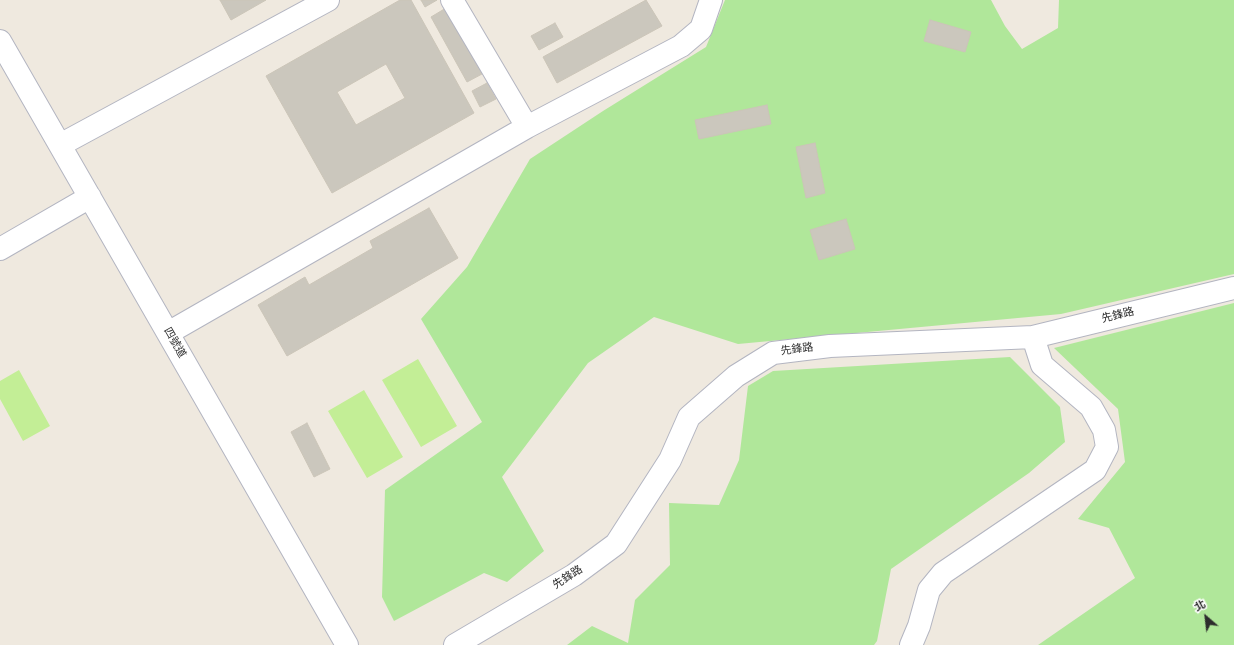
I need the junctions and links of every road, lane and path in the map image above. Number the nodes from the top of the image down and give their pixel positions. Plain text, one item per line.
1 (328, 0) edge
2 (452, 0) edge
3 (711, 0) edge
4 (0, 41) edge
5 (527, 127) junction
6 (60, 145) junction
7 (90, 197) junction
8 (0, 249) edge
9 (1234, 288) edge
10 (168, 333) junction
11 (1032, 337) junction
12 (347, 645) edge
13 (455, 645) edge
14 (911, 645) edge

1 - 6 street
2 - 5 street
3 - 5 street
4 - 6 street, 四號道
5 - 10 street
6 - 7 street, 四號道
7 - 8 street
7 - 10 street, 四號道
9 - 11 street, 先鋒路
10 - 12 street, 四號道
11 - 13 street, 先鋒路
11 - 14 street

